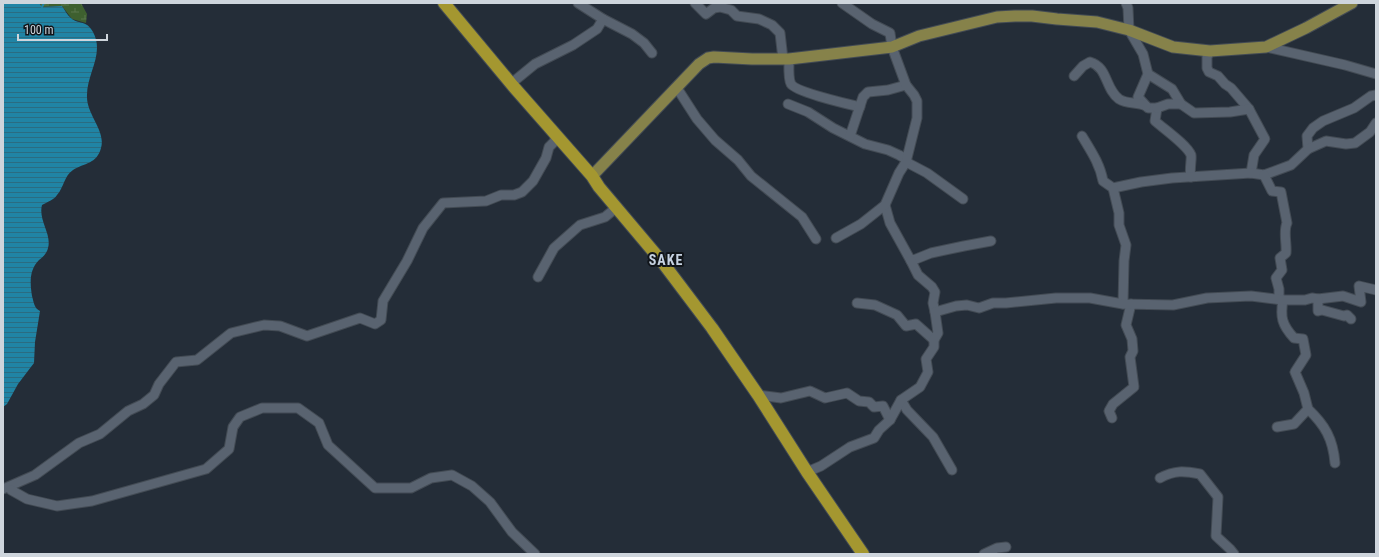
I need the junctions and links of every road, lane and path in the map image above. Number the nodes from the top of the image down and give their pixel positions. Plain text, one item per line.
1 (444, 3) edge
2 (578, 3) edge
3 (695, 3) edge
4 (842, 3) edge
5 (1126, 3) edge
6 (1352, 3) edge
7 (603, 19) junction
8 (1129, 30) junction
9 (892, 47) junction
10 (1266, 47) junction
11 (1210, 51) junction
12 (652, 53) dead end
13 (786, 59) junction
14 (1148, 74) junction
15 (1376, 74) edge
16 (1074, 76) dead end
17 (906, 85) junction
18 (513, 86) junction
19 (677, 88) junction
20 (1376, 95) edge
21 (788, 104) dead end
22 (1181, 104) junction
23 (860, 107) junction
24 (1152, 108) junction
25 (1249, 110) junction
26 (1376, 123) edge
27 (556, 136) junction
28 (850, 136) junction
29 (1082, 136) dead end
30 (1308, 149) junction
31 (906, 159) junction
32 (1251, 173) junction
33 (1264, 174) junction
34 (592, 176) junction
35 (1191, 177) junction
36 (1113, 188) junction
37 (963, 199) dead end
38 (885, 205) junction
39 (616, 207) junction
40 (836, 238) dead end
41 (816, 239) dead end
42 (991, 241) dead end
43 (911, 261) junction
44 (538, 277) dead end
45 (1376, 290) edge
46 (1318, 299) junction
47 (1281, 300) junction
48 (857, 303) dead end
49 (1127, 304) junction
50 (935, 312) junction
51 (1351, 319) dead end
52 (934, 340) junction
53 (758, 395) junction
54 (901, 400) junction
55 (1308, 409) junction
56 (1112, 418) dead end
57 (890, 420) junction
58 (1277, 427) dead end
59 (1335, 463) dead end
60 (952, 470) dead end
61 (807, 472) junction
62 (1160, 478) dead end
63 (7, 490) edge
64 (1006, 547) dead end
65 (535, 554) edge
66 (863, 554) edge
67 (984, 554) edge
68 (1234, 554) edge

1 - 18 highway
2 - 7 street
3 - 13 street
4 - 9 street
5 - 8 street
6 - 10 main road
7 - 12 street
7 - 18 street
8 - 9 main road
8 - 11 main road
8 - 14 street
9 - 13 main road
9 - 17 street
10 - 11 main road
10 - 15 street
11 - 25 street
13 - 19 main road
13 - 23 street
14 - 22 street
14 - 24 street
16 - 24 street
17 - 23 street
17 - 31 street
18 - 27 highway
19 - 34 main road
19 - 41 street
20 - 30 street
21 - 28 street
22 - 24 street
22 - 25 street
23 - 28 street
24 - 35 street
25 - 32 street
26 - 30 street
27 - 34 highway
27 - 63 street
28 - 31 street
29 - 36 street
30 - 33 street
31 - 37 street
31 - 38 street
32 - 33 street
32 - 35 street
33 - 47 street
34 - 39 highway
35 - 36 street
36 - 49 street
38 - 40 street
38 - 43 street
39 - 44 street
39 - 53 highway
42 - 43 street
43 - 50 street
45 - 46 street
46 - 47 street
46 - 51 street
47 - 49 street
47 - 55 street
48 - 52 street
49 - 50 street
49 - 56 street
50 - 52 street
52 - 54 street
53 - 57 street
53 - 61 highway
54 - 57 street
54 - 60 street
55 - 58 street
55 - 59 street
57 - 61 street
61 - 66 highway
62 - 68 street
63 - 65 street
64 - 67 street

